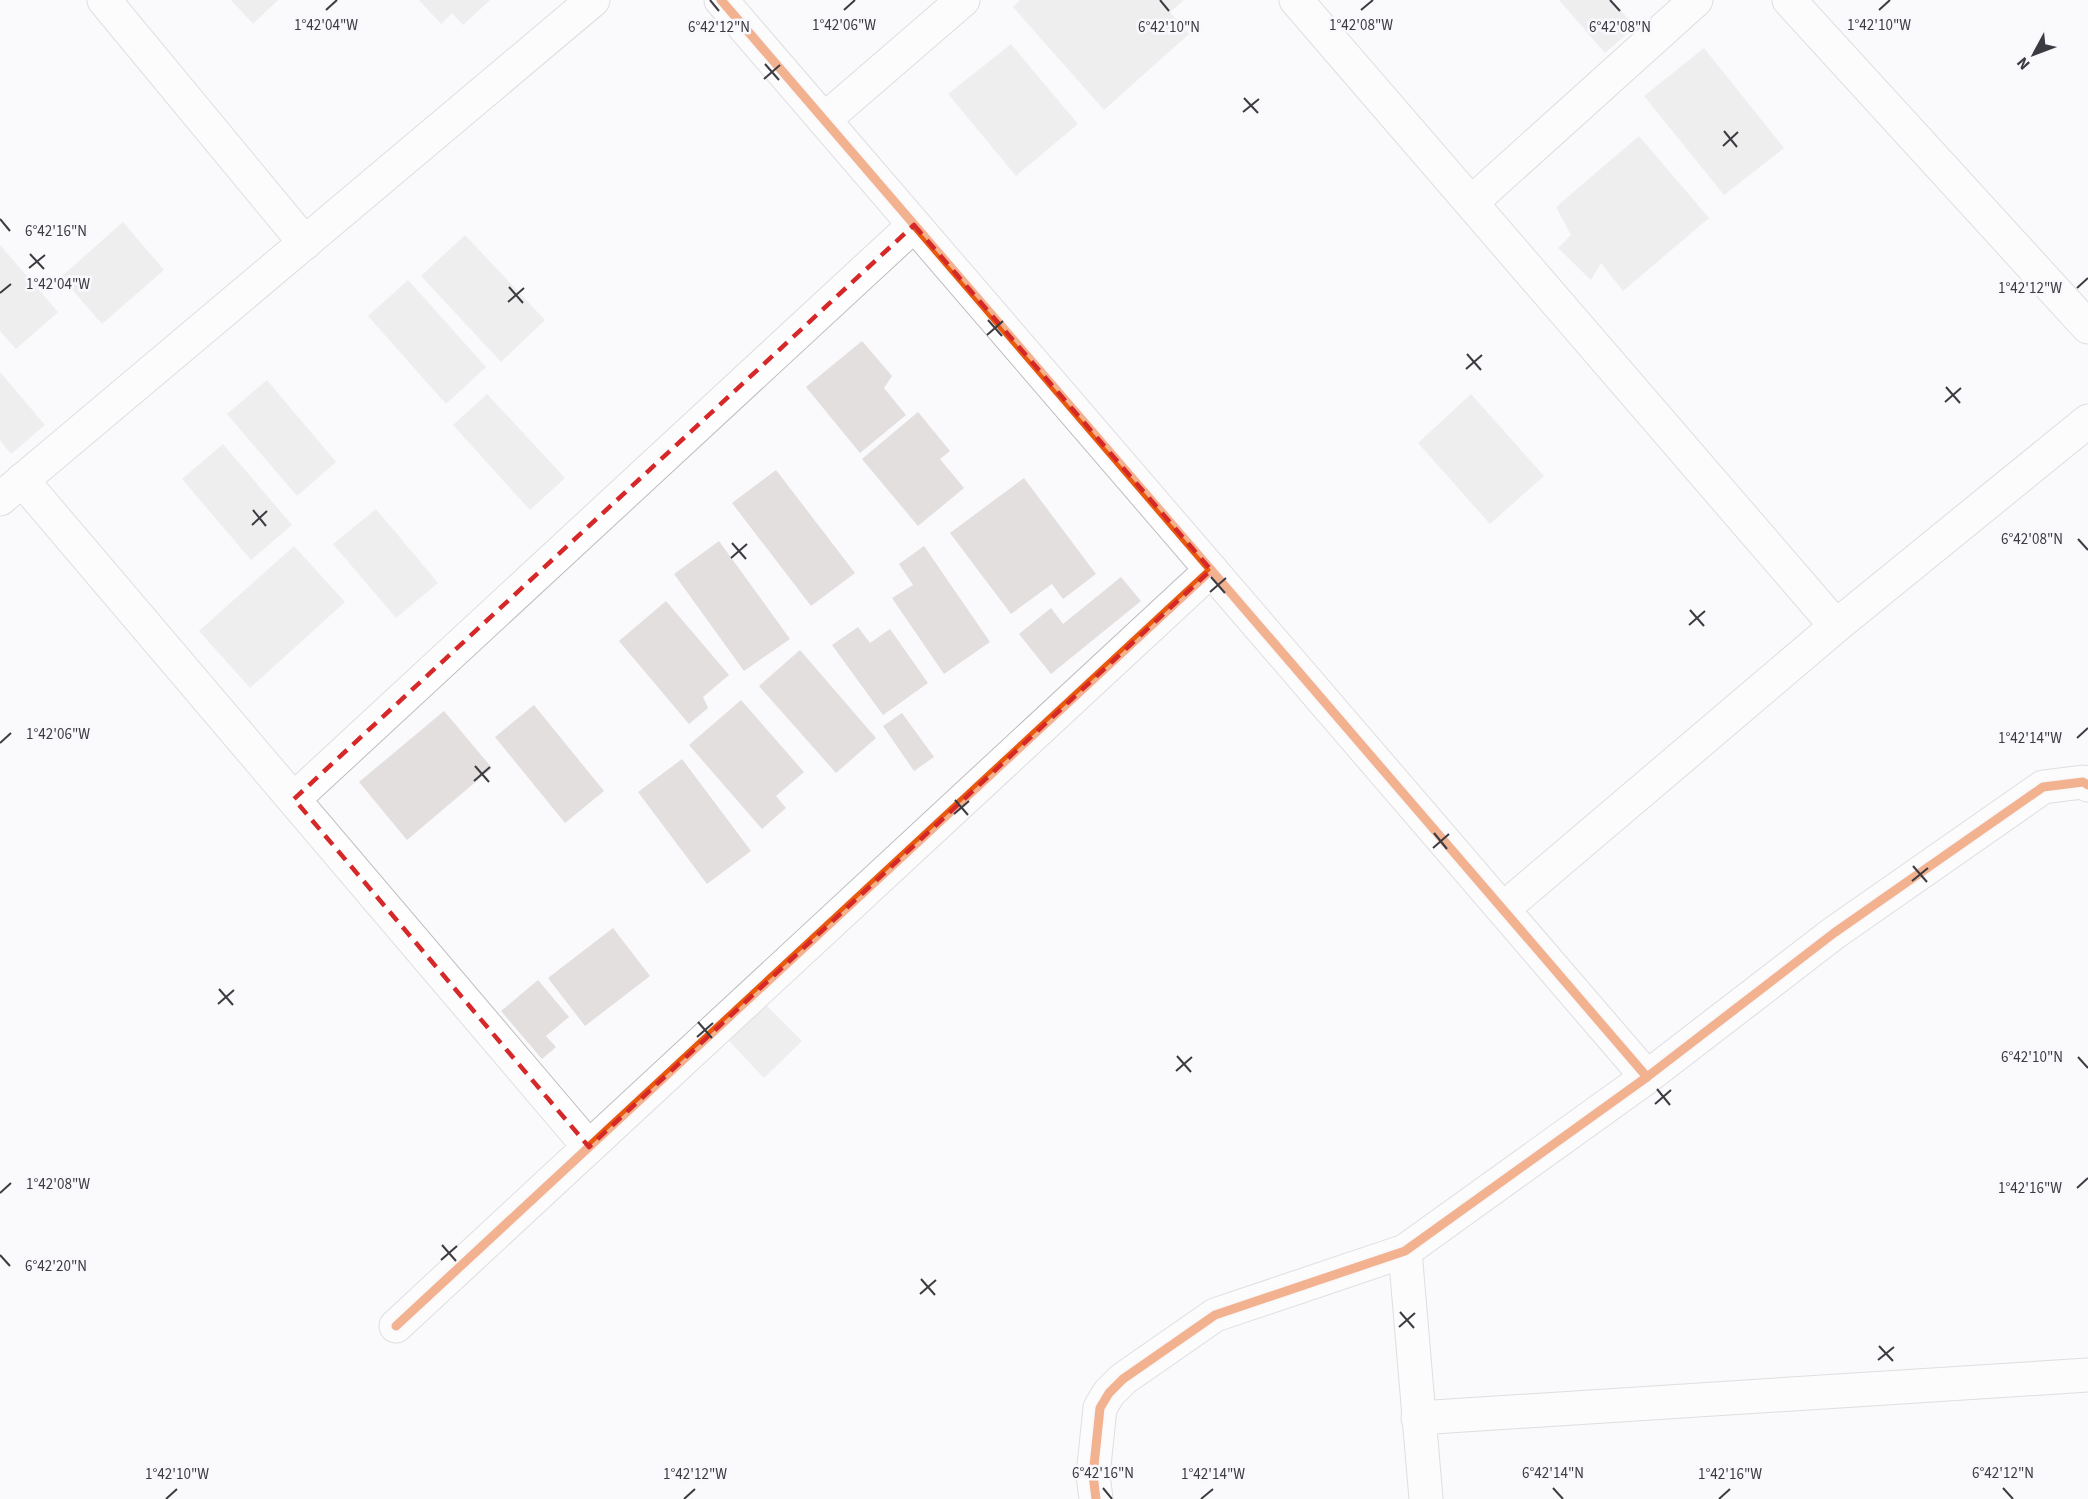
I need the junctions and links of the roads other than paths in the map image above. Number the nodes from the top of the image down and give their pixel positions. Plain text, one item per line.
1 (104, 0) edge
2 (593, 0) edge
3 (721, 0) edge
4 (963, 0) edge
5 (1296, 0) edge
6 (1696, 0) edge
7 (1789, 0) edge
8 (824, 120) junction
9 (1472, 202) junction
10 (914, 225) junction
11 (305, 243) junction
12 (2088, 327) edge
13 (2088, 421) edge
14 (11, 490) edge
15 (1211, 570) junction
16 (1836, 626) junction
17 (2088, 785) edge
18 (294, 799) junction
19 (1503, 909) junction
20 (1647, 1077) junction
21 (589, 1147) junction
22 (1405, 1251) junction
23 (396, 1326) dead end
24 (2088, 1375) edge
25 (1418, 1418) junction
26 (1096, 1499) edge
27 (1426, 1499) edge

1 - 11 street
2 - 11 street
3 - 8 street
4 - 8 street
5 - 9 street
6 - 9 street
7 - 12 street
8 - 10 street
9 - 16 street
10 - 15 street
10 - 18 street
11 - 14 street
13 - 16 street
14 - 18 street
15 - 19 street
15 - 21 street
16 - 19 street
17 - 20 street
18 - 21 street
19 - 20 street
20 - 22 street
21 - 23 street
22 - 25 street
22 - 26 street
24 - 25 street
25 - 27 street

